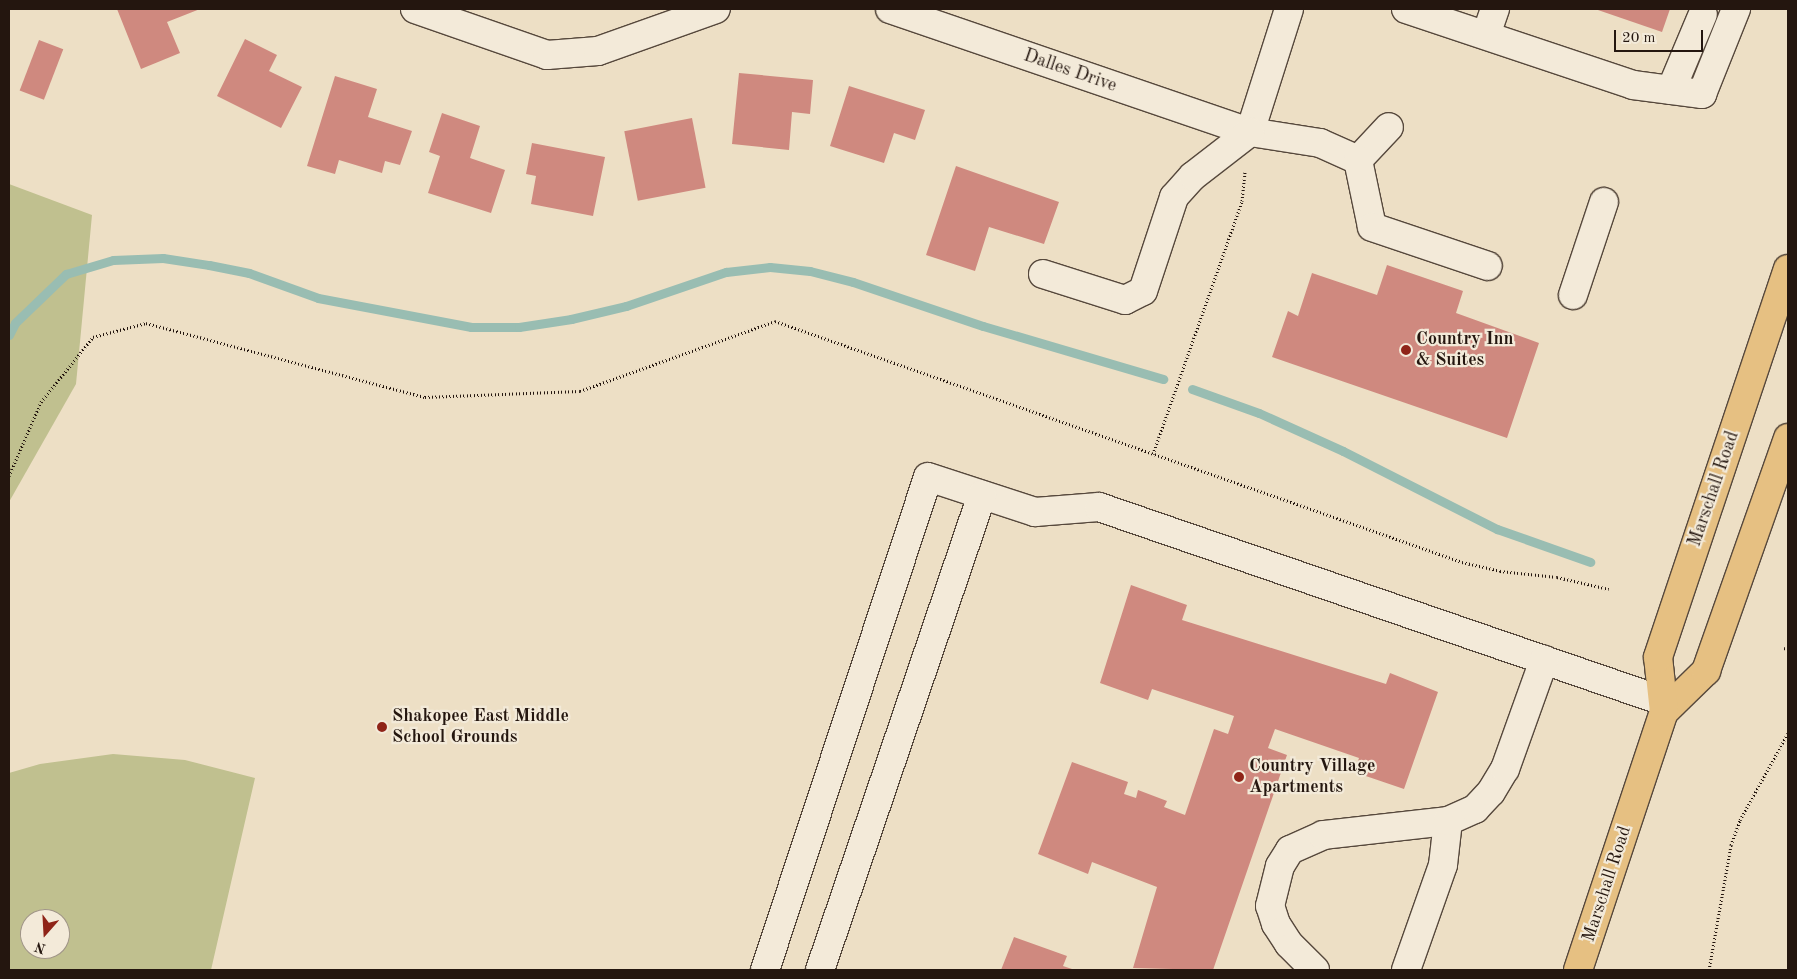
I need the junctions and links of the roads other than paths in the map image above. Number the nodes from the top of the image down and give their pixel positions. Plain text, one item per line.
1 (415, 9) edge
2 (716, 9) edge
3 (890, 9) edge
4 (1289, 9) edge
5 (1406, 9) edge
6 (1495, 9) edge
7 (1736, 9) edge
8 (1703, 14) dead end
9 (1486, 36) junction
10 (1671, 90) junction
11 (1390, 127) dead end
12 (1250, 132) junction
13 (1358, 160) junction
14 (1604, 202) dead end
15 (1488, 266) dead end
16 (1788, 269) edge
17 (1043, 274) dead end
18 (1573, 295) dead end
19 (1788, 438) edge
20 (982, 495) junction
21 (1544, 660) junction
22 (1664, 706) junction
23 (1448, 821) junction
24 (765, 970) edge
25 (820, 970) edge
26 (1314, 970) edge
27 (1406, 970) edge
28 (1578, 970) edge

1 - 2 street
3 - 12 street, Dalles Drive
4 - 12 street
5 - 9 street
6 - 9 street
7 - 10 street
8 - 10 street
9 - 10 street
11 - 13 street
12 - 13 street, Dalles Drive
12 - 17 street
13 - 15 street
14 - 18 street
16 - 22 main road, Marschall Road
19 - 22 main road, Marschall Road
20 - 21 street
20 - 24 street
20 - 25 street
21 - 22 street
21 - 23 street
22 - 28 main road, Marschall Road
23 - 26 street
23 - 27 street

